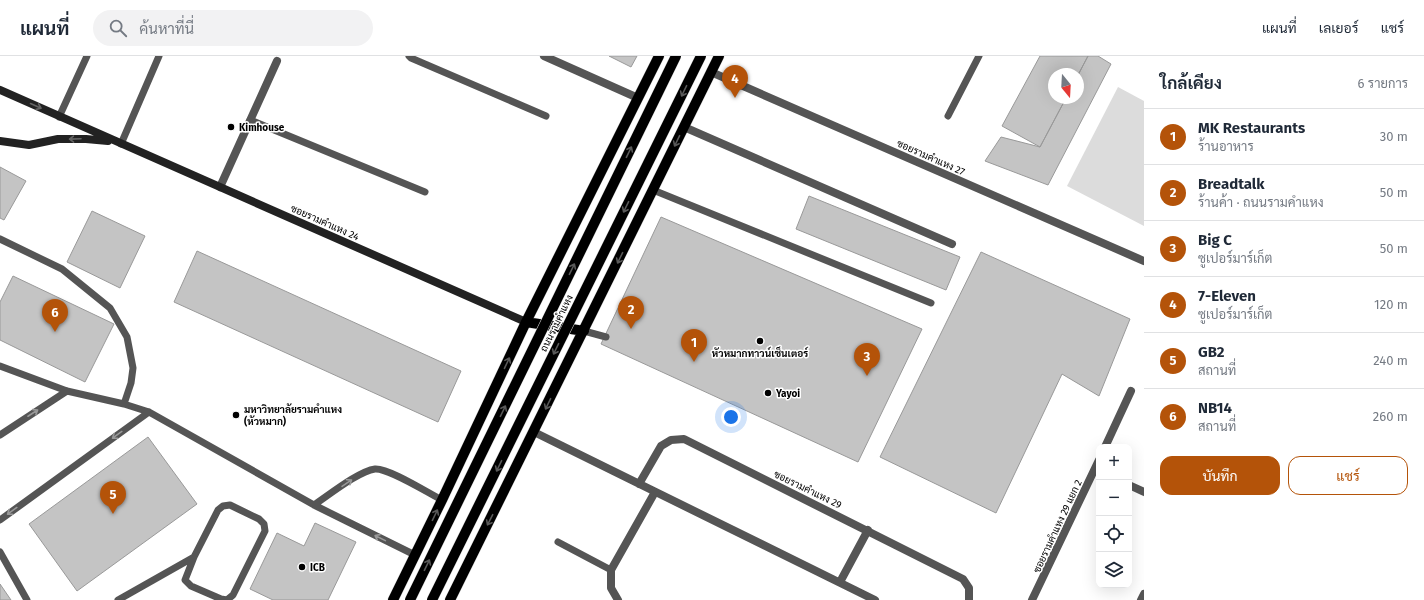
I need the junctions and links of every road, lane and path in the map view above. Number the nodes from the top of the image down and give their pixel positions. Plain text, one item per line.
1 (87, 56) edge
2 (159, 56) edge
3 (409, 56) edge
4 (544, 56) edge
5 (659, 56) edge
6 (676, 56) edge
7 (701, 56) edge
8 (719, 56) edge
9 (979, 56) edge
10 (277, 61) dead end
11 (711, 72) junction
12 (0, 90) edge
13 (638, 98) junction
14 (546, 116) dead end
15 (948, 116) dead end
16 (60, 117) junction
17 (250, 120) junction
18 (684, 127) junction
19 (0, 141) edge
20 (117, 142) junction
21 (220, 187) junction
22 (652, 190) junction
23 (425, 192) dead end
24 (0, 239) edge
25 (952, 244) dead end
26 (1144, 261) edge
27 (931, 303) dead end
28 (526, 322) junction
29 (584, 331) junction
30 (606, 337) dead end
31 (0, 366) edge
32 (68, 391) junction
33 (1131, 391) dead end
34 (124, 404) junction
35 (148, 412) junction
36 (534, 432) junction
37 (0, 435) edge
38 (1106, 444) edge
39 (1096, 472) edge
40 (639, 484) junction
41 (1132, 486) edge
42 (655, 492) junction
43 (1144, 492) edge
44 (442, 500) junction
45 (314, 505) junction
46 (0, 520) edge
47 (868, 530) junction
48 (558, 542) dead end
49 (0, 552) edge
50 (415, 555) junction
51 (194, 557) junction
52 (611, 570) junction
53 (840, 582) junction
54 (1144, 594) edge
55 (27, 600) edge
56 (118, 600) edge
57 (393, 600) edge
58 (410, 600) edge
59 (432, 600) edge
60 (450, 600) edge
61 (618, 600) edge
62 (875, 600) edge
63 (969, 600) edge
64 (1032, 600) edge
65 (1141, 600) edge

1 - 16 lane
2 - 20 lane
3 - 14 lane
4 - 13 street
5 - 13 main road
58 -> 6 main road, ถนนรามคำแหง, bridge
7 -> 59 main road, ถนนรามคำแหง, bridge
8 - 11 main road
9 - 15 lane
10 - 17 street
11 - 18 main road
11 - 26 street, ซอยรามคำแหง 27
12 -> 16 main road, ซอยรามคำแหง 24
13 - 28 main road
16 - 20 main road, ซอยรามคำแหง 24
17 - 21 street
17 - 23 lane
18 -> 22 main road
18 - 25 street
20 -> 19 main road, ซอยรามคำแหง 24
20 - 21 main road, ซอยรามคำแหง 24
21 - 28 main road, ซอยรามคำแหง 24
22 - 27 lane
22 -> 29 main road
24 - 34 lane
28 - 29 main road
44 -> 28 main road
29 - 30 lane
29 -> 36 main road
31 - 32 lane
32 - 34 lane
37 -> 32 lane
33 - 38 street
34 - 35 lane
35 - 45 lane
35 -> 46 lane
36 - 40 street
36 -> 60 main road
39 - 64 street, ซอยรามคำแหง 29 แยก 2
40 - 42 street
40 - 47 street, ซอยรามคำแหง 29
41 - 43 street
42 - 52 street
42 - 53 street
45 -> 44 lane
50 -> 44 main road
50 -> 45 lane
47 - 53 street
47 - 63 street, ซอยรามคำแหง 29
48 - 52 lane
49 - 55 lane
50 - 57 main road
51 - 51 lane
51 - 56 lane
52 - 61 street
53 - 62 street
54 - 65 street

